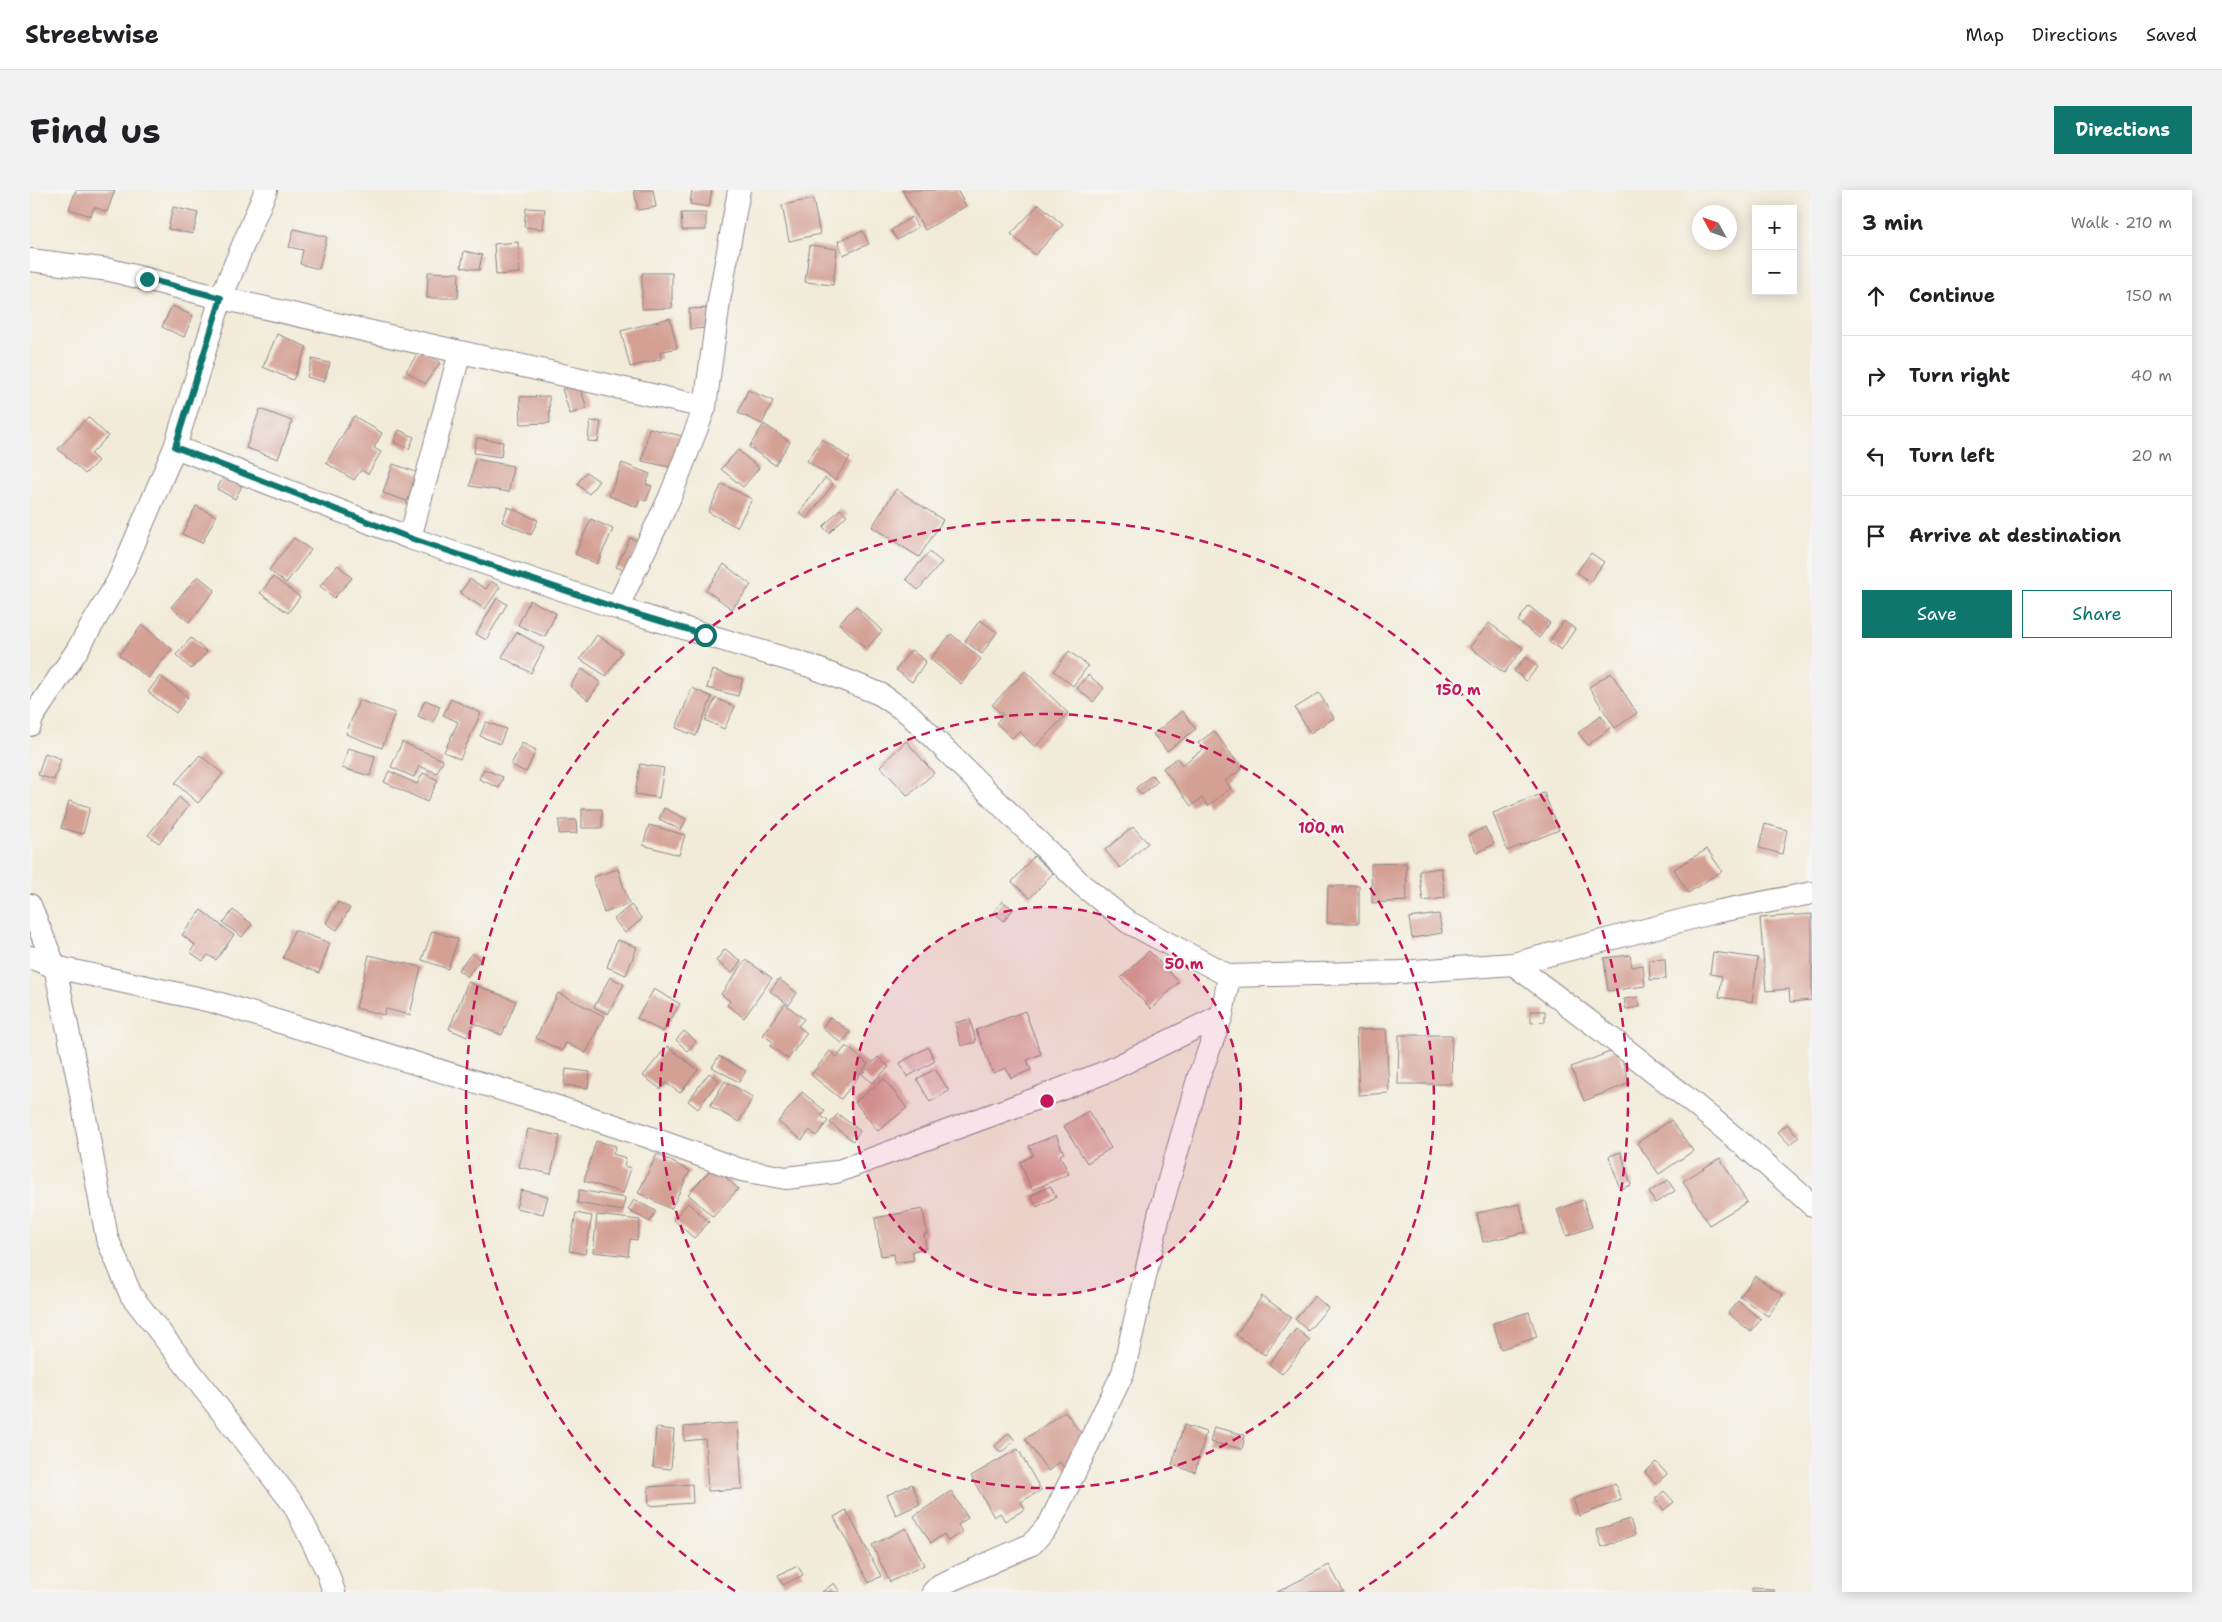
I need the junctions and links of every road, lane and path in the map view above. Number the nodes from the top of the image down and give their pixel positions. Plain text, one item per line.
1 (266, 190) edge
2 (739, 190) edge
3 (30, 260) edge
4 (221, 298) junction
5 (460, 352) junction
6 (705, 407) junction
7 (175, 447) junction
8 (410, 538) junction
9 (617, 608) junction
10 (30, 725) edge
11 (1812, 893) edge
12 (30, 905) edge
13 (30, 957) edge
14 (1513, 964) junction
15 (55, 966) junction
16 (1229, 976) junction
17 (1222, 1015) junction
18 (1812, 1205) edge
19 (334, 1592) edge
20 (933, 1592) edge

1 - 4 street
2 - 6 street
3 - 4 street
4 - 5 street
4 - 7 street
5 - 6 street
5 - 8 street
6 - 9 street
7 - 8 street
7 - 10 street
8 - 9 street
9 - 16 street
11 - 14 street
12 - 15 street
13 - 15 street
14 - 16 street
14 - 18 street
15 - 17 street
15 - 19 street
16 - 17 street
17 - 20 street

